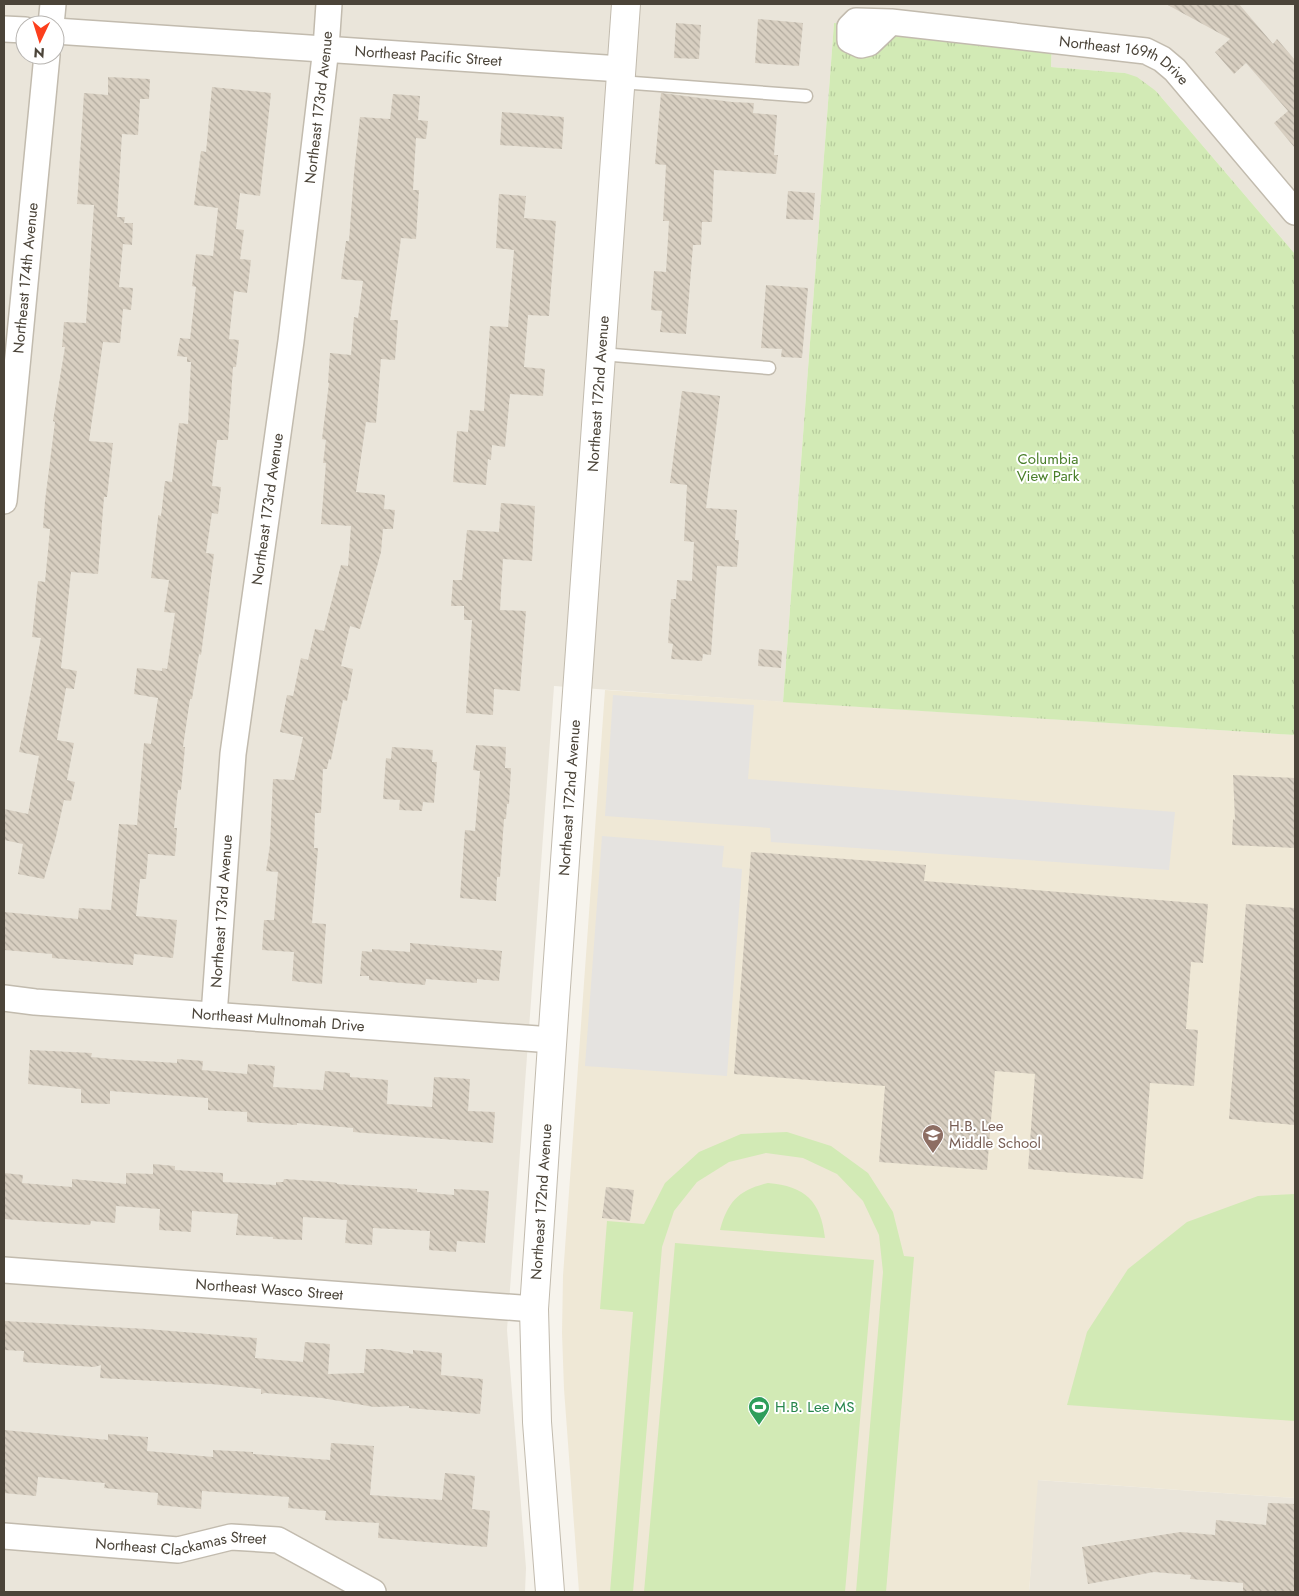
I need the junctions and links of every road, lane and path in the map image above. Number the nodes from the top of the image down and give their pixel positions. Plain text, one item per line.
1 (329, 4) edge
2 (626, 4) edge
3 (891, 22) dead end
4 (65, 32) edge
5 (326, 48) junction
6 (46, 65) edge
7 (621, 75) junction
8 (806, 96) dead end
9 (1295, 212) edge
10 (601, 354) junction
11 (769, 368) dead end
12 (4, 501) edge
13 (4, 998) edge
14 (214, 1015) junction
15 (552, 1040) junction
16 (4, 1270) edge
17 (534, 1309) junction
18 (4, 1536) edge
19 (373, 1592) edge
20 (550, 1592) edge

1 - 5 street, Northeast 173rd Avenue
2 - 7 street, Northeast 172nd Avenue
3 - 9 street, Northeast 169th Drive
4 - 5 street, Northeast Pacific Street
5 - 7 street, Northeast Pacific Street
5 - 14 street, Northeast 173rd Avenue
6 - 12 street, Northeast 174th Avenue
7 - 8 lane
7 - 10 street, Northeast 172nd Avenue
10 - 11 lane
10 - 15 street, Northeast 172nd Avenue
13 - 14 street, Northeast Multnomah Drive
14 - 15 street, Northeast Multnomah Drive
15 - 17 street, Northeast 172nd Avenue
16 - 17 street, Northeast Wasco Street
17 - 20 street, Northeast 172nd Avenue
18 - 19 street, Northeast Clackamas Street

